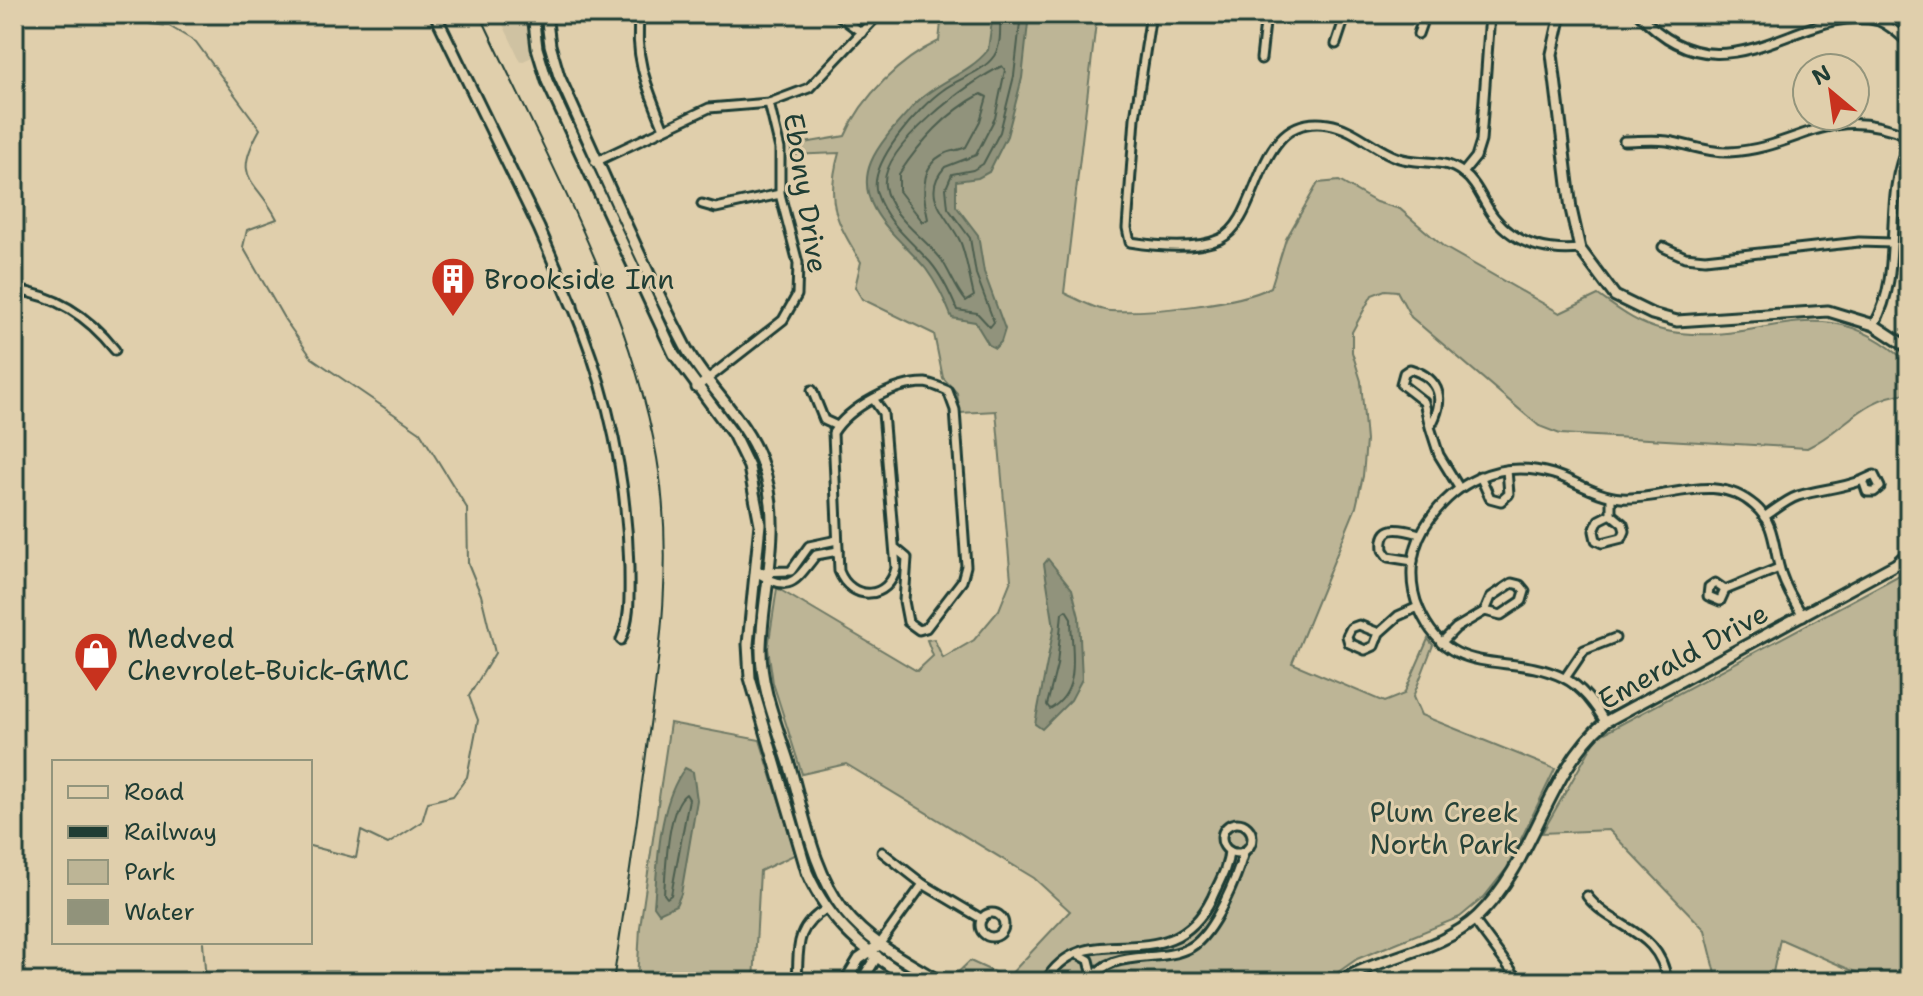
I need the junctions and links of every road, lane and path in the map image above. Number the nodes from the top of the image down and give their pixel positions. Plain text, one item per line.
1 (435, 14) edge
2 (533, 14) edge
3 (546, 14) edge
4 (640, 14) edge
5 (837, 14) edge
6 (879, 14) edge
7 (1151, 14) edge
8 (1266, 14) edge
9 (1346, 14) edge
10 (1425, 14) edge
11 (1490, 14) edge
12 (1561, 14) edge
13 (1639, 14) edge
14 (862, 33) junction
15 (1418, 34) dead end
16 (1909, 43) edge
17 (1336, 44) dead end
18 (1261, 59) dead end
19 (769, 103) junction
20 (664, 129) junction
21 (1909, 136) edge
22 (1624, 141) dead end
23 (1909, 143) edge
24 (598, 160) junction
25 (586, 166) junction
26 (1463, 173) junction
27 (780, 194) junction
28 (702, 204) dead end
29 (1892, 243) junction
30 (1663, 247) dead end
31 (1580, 249) junction
32 (14, 290) edge
33 (572, 305) joint
34 (1874, 325) junction
35 (1909, 348) edge
36 (115, 350) dead end
37 (707, 380) junction
38 (696, 388) junction
39 (812, 390) dead end
40 (874, 400) junction
41 (837, 426) junction
42 (1430, 427) junction
43 (1507, 470) junction
44 (1480, 476) junction
45 (1863, 480) dead end
46 (1458, 486) junction
47 (1611, 497) junction
48 (1611, 514) junction
49 (1764, 517) junction
50 (1420, 534) junction
51 (837, 540) junction
52 (895, 548) junction
53 (838, 551) junction
54 (1909, 552) edge
55 (1413, 561) junction
56 (1779, 568) junction
57 (756, 572) junction
58 (770, 575) junction
59 (1725, 590) dead end
60 (1418, 607) junction
61 (1485, 611) junction
62 (1803, 616) junction
63 (1379, 633) junction
64 (1615, 638) dead end
65 (621, 640) dead end
66 (1441, 643) junction
67 (1565, 678) junction
68 (1605, 722) junction
69 (1229, 851) junction
70 (882, 852) dead end
71 (1244, 852) junction
72 (923, 884) junction
73 (1587, 896) dead end
74 (826, 909) junction
75 (982, 919) dead end
76 (1474, 920) junction
77 (879, 945) junction
78 (866, 952) junction
79 (1075, 954) junction
80 (876, 958) junction
81 (1092, 979) edge
82 (1517, 979) edge
83 (797, 982) edge
84 (845, 982) edge
85 (861, 982) edge
86 (913, 982) edge
87 (941, 982) edge
88 (1045, 982) edge
89 (1339, 982) edge
90 (1504, 982) edge
91 (1667, 982) edge

1 - 33 street
2 - 25 street
3 - 24 street
4 - 20 street
5 - 14 street
6 - 14 street
7 - 26 street
8 - 18 street
9 - 17 street
10 - 15 street
11 - 26 street
12 - 31 street
13 - 16 street
14 - 19 street
19 - 20 street
19 - 27 street, Ebony Drive
20 - 24 street
21 - 22 street
23 - 29 street
24 - 25 street
24 - 37 street
25 - 38 street
26 - 31 street
27 - 28 street
27 - 37 street, Ebony Drive
29 - 30 street
29 - 34 street
31 - 34 street
32 - 36 street
33 - 65 street
34 - 35 street
37 - 38 street, Ebony Drive
37 - 58 street
38 - 57 street
39 - 41 street
40 - 41 street
40 - 52 street
40 - 52 street
41 - 51 street
42 - 42 street
42 - 46 street
43 - 44 street
43 - 44 street
43 - 47 street
44 - 46 street
45 - 49 street
46 - 50 street
47 - 48 street
47 - 49 street
48 - 48 street
49 - 56 street
50 - 55 street
50 - 55 street
51 - 53 street
51 - 58 street
52 - 53 street
53 - 58 street
54 - 62 street, Emerald Drive
55 - 60 street
56 - 59 street
56 - 62 street
57 - 58 street
57 - 74 street
58 - 77 street
60 - 63 street
60 - 66 street
61 - 61 street
61 - 66 street
62 - 68 street, Emerald Drive
63 - 63 street
64 - 67 street
66 - 67 street
67 - 68 street
68 - 76 street, Emerald Drive
69 - 71 street
69 - 71 street
69 - 79 street
70 - 72 street
71 - 81 street
72 - 75 street
72 - 77 street
73 - 91 street
74 - 78 street
74 - 83 street
76 - 82 street
76 - 89 street, Emerald Drive
77 - 78 street
77 - 80 street
77 - 87 street
78 - 80 street
78 - 84 street
79 - 81 street
79 - 88 street
80 - 85 street
80 - 86 street
82 - 90 street

